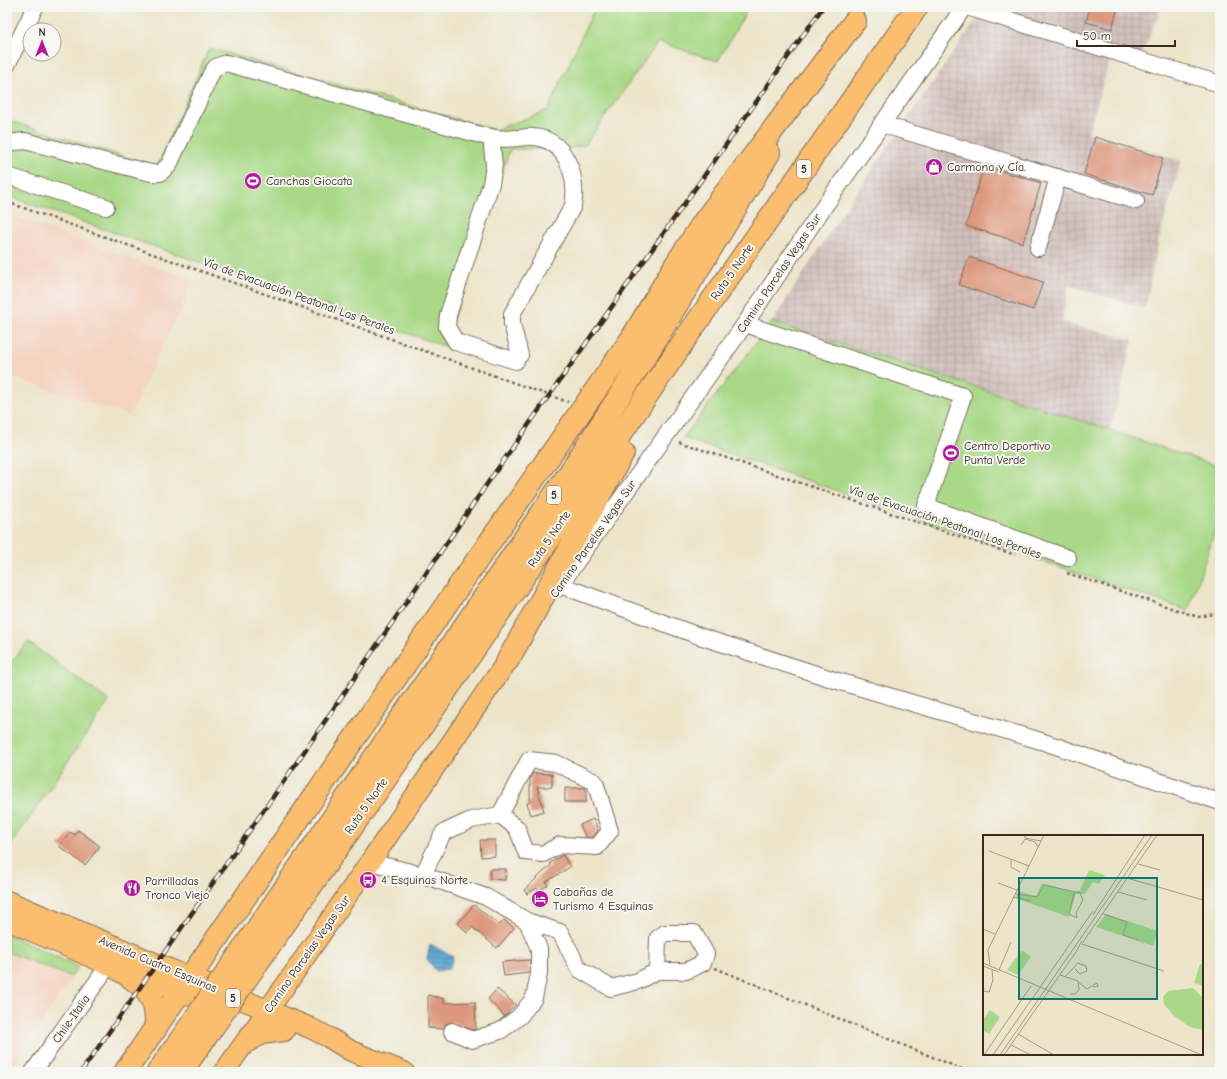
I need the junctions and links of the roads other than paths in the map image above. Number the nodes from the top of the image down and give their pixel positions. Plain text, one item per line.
1 (35, 7) edge
2 (917, 7) edge
3 (966, 7) edge
4 (860, 14) edge
5 (7, 65) edge
6 (1220, 84) edge
7 (881, 124) junction
8 (491, 138) junction
9 (7, 143) edge
10 (1058, 178) junction
11 (7, 179) edge
12 (1136, 201) dead end
13 (106, 207) dead end
14 (1038, 248) dead end
15 (745, 324) junction
16 (690, 332) junction
17 (1065, 565) road end
18 (560, 585) junction
19 (508, 660) junction
20 (1220, 802) edge
21 (500, 815) junction
22 (370, 862) junction
23 (423, 875) junction
24 (7, 901) edge
25 (7, 920) edge
26 (527, 921) junction
27 (247, 961) junction
28 (153, 963) junction
29 (113, 968) junction
30 (658, 971) junction
31 (292, 976) junction
32 (185, 986) junction
33 (264, 1016) junction
34 (201, 1027) junction
35 (308, 1027) junction
36 (155, 1030) junction
37 (284, 1031) junction
38 (452, 1031) dead end
39 (243, 1045) junction
40 (351, 1051) junction
41 (33, 1072) edge
42 (125, 1072) edge
43 (158, 1072) edge
44 (181, 1072) edge
45 (224, 1072) edge
46 (404, 1072) edge

1 - 5 street
2 - 16 highway, Ruta 5 Norte / 5
3 - 6 street
3 - 7 street, Camino Parcelas Vegas Sur
4 - 27 highway, Ruta 5 Norte / 5
4 - 32 highway
7 - 10 street
7 - 15 street, Camino Parcelas Vegas Sur
8 - 8 street
8 - 9 street
10 - 12 street
10 - 14 street
11 - 13 street
15 - 17 street
15 - 18 street, Camino Parcelas Vegas Sur
16 - 19 highway
16 - 27 highway, Ruta 5 Norte / 5
18 - 19 street, Camino Parcelas Vegas Sur
18 - 20 street
19 - 22 main road, Camino Parcelas Vegas Sur
21 - 21 street
21 - 23 street
22 - 23 street
22 - 31 main road, Camino Parcelas Vegas Sur
23 - 26 street
24 - 28 main road, Avenida Cuatro Esquinas
25 - 29 main road, Avenida Cuatro Esquinas
26 - 30 street
26 - 38 street
27 - 34 highway, Ruta 5 Norte / 5, bridge
28 - 29 main road
28 - 32 main road, Avenida Cuatro Esquinas
29 - 32 main road, Avenida Cuatro Esquinas
29 - 36 highway
29 - 41 street, Chile-Italia
30 - 30 street
31 - 33 main road, Camino Parcelas Vegas Sur
31 - 35 main road
32 - 33 main road, Avenida Cuatro Esquinas
32 - 36 highway
33 - 35 main road, Avenida Cuatro Esquinas
33 - 37 main road, Avenida Cuatro Esquinas
33 - 39 main road, Camino Parcelas Vegas Sur
34 - 43 highway, Ruta 5 Norte / 5
34 - 44 highway, Ruta 5 Norte / 5
35 - 40 main road, Avenida Cuatro Esquinas
36 - 42 highway
37 - 39 main road
37 - 40 main road, Avenida Cuatro Esquinas
39 - 45 main road, Camino Parcelas Vegas Sur
40 - 46 main road, Avenida Cuatro Esquinas

